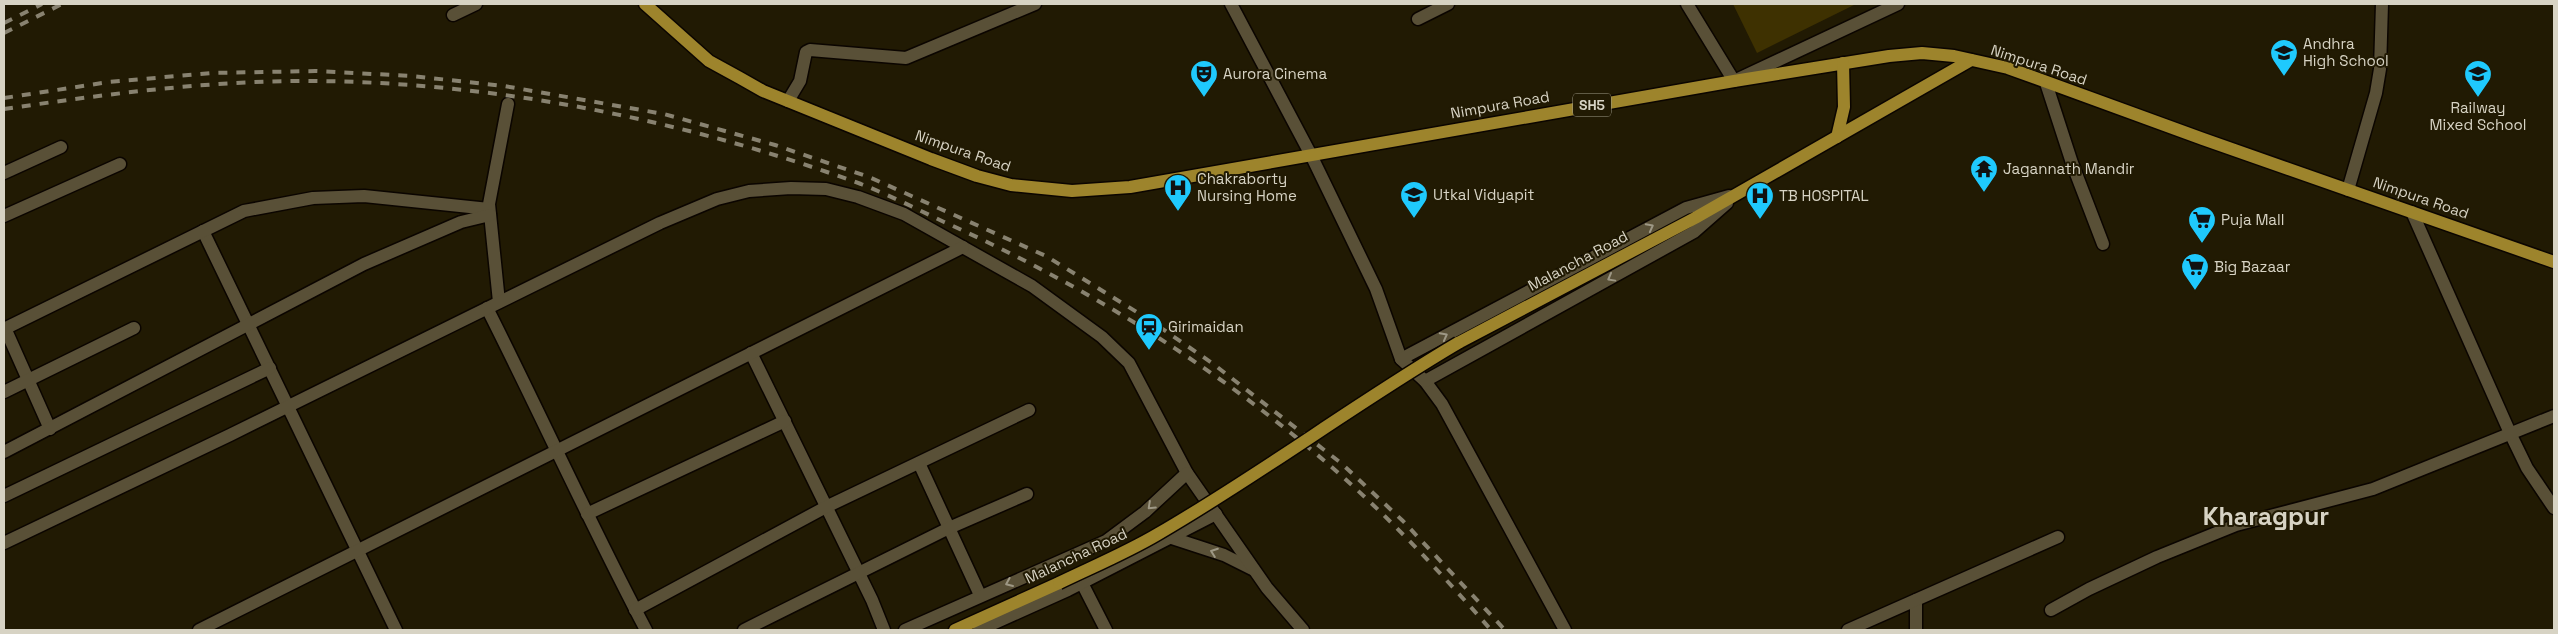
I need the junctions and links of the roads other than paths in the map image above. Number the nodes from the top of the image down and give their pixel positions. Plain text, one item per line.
1 (476, 4) edge
2 (645, 4) edge
3 (1035, 4) edge
4 (1231, 4) edge
5 (1448, 4) edge
6 (1687, 4) edge
7 (1898, 4) edge
8 (2382, 4) edge
9 (453, 15) dead end
10 (1418, 19) dead end
11 (1971, 60) junction
12 (1843, 63) junction
13 (1734, 81) junction
14 (2046, 83) junction
15 (788, 101) junction
16 (508, 104) dead end
17 (1837, 137) junction
18 (61, 147) dead end
19 (1311, 155) junction
20 (120, 164) dead end
21 (4, 173) edge
22 (2348, 190) junction
23 (1738, 194) junction
24 (490, 212) junction
25 (2412, 212) junction
26 (4, 216) edge
27 (203, 231) junction
28 (2103, 244) dead end
29 (963, 247) junction
30 (2554, 262) edge
31 (500, 302) junction
32 (488, 308) junction
33 (249, 325) junction
34 (134, 328) dead end
35 (5, 329) edge
36 (752, 353) junction
37 (1401, 359) junction
38 (270, 368) junction
39 (28, 380) junction
40 (1425, 381) junction
41 (4, 392) edge
42 (288, 406) junction
43 (1029, 410) dead end
44 (2554, 416) edge
45 (785, 421) junction
46 (50, 429) junction
47 (2510, 433) junction
48 (558, 450) junction
49 (4, 452) edge
50 (919, 463) junction
51 (1187, 473) junction
52 (1027, 494) dead end
53 (4, 496) edge
54 (826, 507) junction
55 (2554, 508) edge
56 (587, 514) junction
57 (1216, 514) junction
58 (949, 528) junction
59 (1172, 538) junction
60 (2058, 538) dead end
61 (4, 543) edge
62 (357, 550) junction
63 (1255, 570) junction
64 (859, 573) junction
65 (1082, 583) junction
66 (980, 595) junction
67 (1916, 600) junction
68 (636, 610) junction
69 (2051, 610) dead end
70 (1001, 626) edge
71 (207, 628) edge
72 (396, 630) edge
73 (646, 630) edge
74 (744, 630) edge
75 (884, 630) edge
76 (905, 630) edge
77 (955, 630) edge
78 (979, 630) edge
79 (1106, 630) edge
80 (1303, 630) edge
81 (1565, 630) edge
82 (1848, 630) edge
83 (1916, 630) edge

1 - 9 street
2 - 15 main road, Nimpura Road / SH5
3 - 15 street
4 - 19 street
5 - 10 street
6 - 13 street
7 - 13 street
8 - 22 street
11 - 12 main road, Nimpura Road / SH5
11 - 14 main road, Nimpura Road / SH5
11 - 17 main road, Malancha Road
12 - 13 main road, Nimpura Road / SH5
12 - 17 main road
13 - 19 main road, Nimpura Road / SH5
14 - 22 main road, Nimpura Road / SH5
14 - 28 street
15 - 19 main road, Nimpura Road / SH5
16 - 24 street
17 - 23 main road, Malancha Road
18 - 21 street
19 - 37 street
20 - 26 street
22 - 25 main road, Nimpura Road / SH5
37 -> 23 street
23 -> 40 street
23 - 77 main road, Malancha Road, bridge
24 - 27 street
24 - 31 street
24 - 33 street
25 - 30 main road, Nimpura Road / SH5
25 - 47 street
27 - 33 street
27 - 35 street
29 - 31 street
29 - 36 street
29 - 51 street
31 - 32 street
32 - 42 street
32 - 48 street
33 - 38 street
33 - 46 street
34 - 39 street
35 - 39 street
36 - 45 street
36 - 48 street
37 - 40 street
38 - 42 street
38 - 53 street
39 - 41 street
39 - 46 street
40 - 81 street
42 - 61 street
42 - 62 street
43 - 50 street
44 - 47 street
45 - 54 street
45 - 56 street
46 - 49 street
47 - 55 street
47 - 69 street
48 - 56 street
48 - 62 street
50 - 54 street
50 - 58 street
51 - 57 street
51 -> 66 street
52 - 58 street
54 - 64 street
54 - 68 street
56 - 68 street
57 - 59 street
57 - 63 street
58 - 64 street
58 - 66 street
63 -> 59 street
59 - 65 street
60 - 67 street
62 - 71 street
62 - 72 street
63 - 80 street
64 - 74 street
64 - 75 street
65 - 70 street
65 - 79 street
66 - 76 street
67 - 82 street
67 - 83 street
68 - 73 street
70 - 78 street

